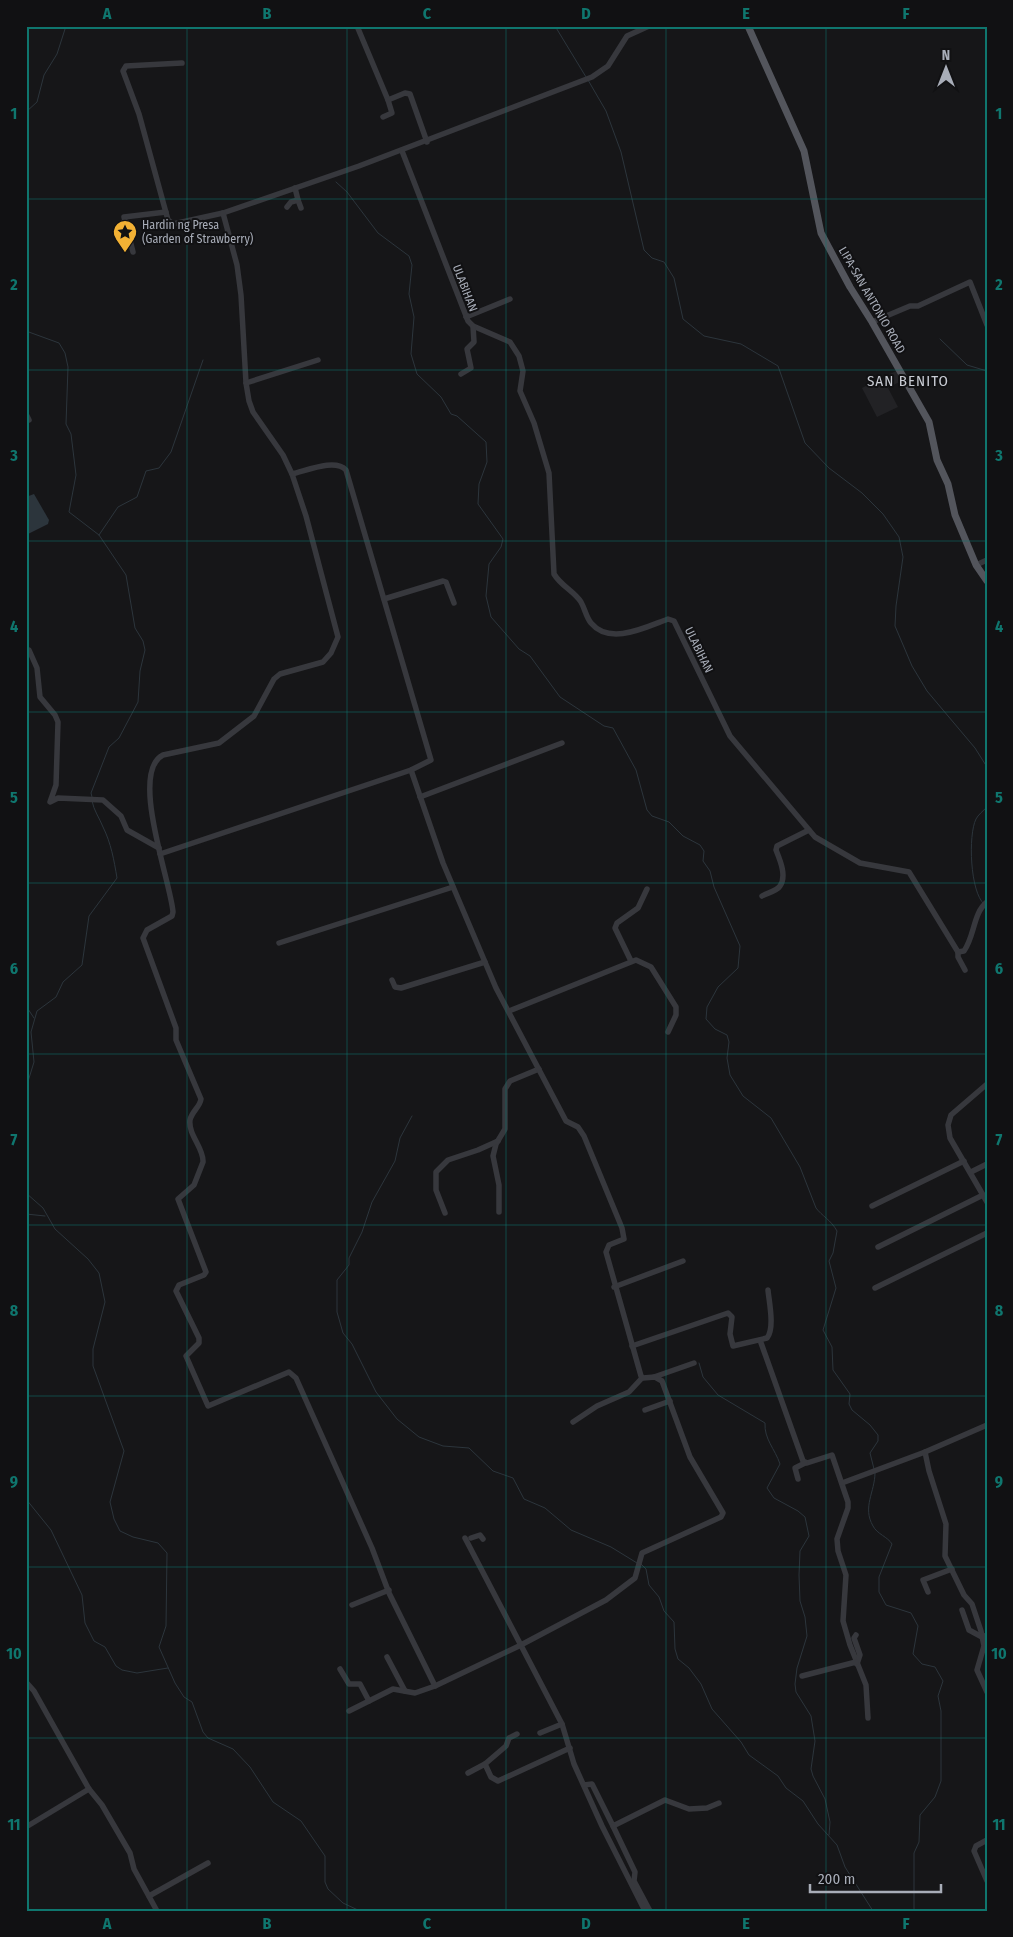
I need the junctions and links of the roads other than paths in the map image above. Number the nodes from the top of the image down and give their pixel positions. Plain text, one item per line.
1 (357, 26) edge
2 (649, 26) edge
3 (748, 26) edge
4 (182, 63) dead end
5 (388, 100) junction
6 (383, 118) dead end
7 (427, 142) junction
8 (402, 151) junction
9 (295, 188) junction
10 (298, 200) junction
11 (287, 207) dead end
12 (301, 208) dead end
13 (166, 212) junction
14 (223, 213) junction
15 (133, 252) dead end
16 (510, 299) dead end
17 (466, 317) junction
18 (872, 322) junction
19 (987, 324) edge
20 (473, 326) junction
21 (318, 360) dead end
22 (461, 374) dead end
23 (246, 383) junction
24 (292, 474) junction
25 (987, 560) edge
26 (976, 564) junction
27 (987, 581) edge
28 (384, 599) junction
29 (454, 603) dead end
30 (26, 648) edge
31 (562, 743) dead end
32 (410, 770) junction
33 (420, 797) junction
34 (809, 830) junction
35 (160, 851) junction
36 (452, 887) junction
37 (647, 889) dead end
38 (762, 896) dead end
39 (987, 902) edge
40 (278, 943) dead end
41 (958, 952) junction
42 (631, 961) junction
43 (485, 962) junction
44 (965, 970) dead end
45 (392, 980) dead end
46 (509, 1011) junction
47 (668, 1032) dead end
48 (539, 1069) junction
49 (987, 1084) edge
50 (498, 1141) junction
51 (964, 1161) junction
52 (987, 1164) edge
53 (971, 1172) junction
54 (983, 1195) junction
55 (987, 1202) edge
56 (872, 1206) dead end
57 (499, 1212) dead end
58 (446, 1213) dead end
59 (987, 1233) edge
60 (878, 1247) dead end
61 (683, 1261) dead end
62 (614, 1287) junction
63 (875, 1288) dead end
64 (768, 1290) dead end
65 (760, 1340) junction
66 (632, 1346) junction
67 (694, 1363) dead end
68 (642, 1378) junction
69 (652, 1378) junction
70 (670, 1401) junction
71 (645, 1410) dead end
72 (573, 1422) dead end
73 (987, 1425) edge
74 (926, 1452) junction
75 (805, 1463) junction
76 (798, 1479) dead end
77 (842, 1483) junction
78 (483, 1539) dead end
79 (952, 1569) junction
80 (389, 1590) junction
81 (928, 1592) dead end
82 (352, 1605) dead end
83 (962, 1610) dead end
84 (856, 1635) dead end
85 (984, 1636) edge
86 (519, 1646) junction
87 (387, 1657) dead end
88 (857, 1663) junction
89 (340, 1670) dead end
90 (802, 1676) dead end
91 (26, 1682) edge
92 (435, 1686) junction
93 (405, 1691) junction
94 (987, 1692) edge
95 (369, 1701) junction
96 (349, 1711) dead end
97 (868, 1718) dead end
98 (562, 1724) junction
99 (540, 1733) dead end
100 (517, 1734) dead end
101 (570, 1748) junction
102 (485, 1764) junction
103 (468, 1772) dead end
104 (584, 1785) junction
105 (90, 1789) junction
106 (719, 1803) dead end
107 (613, 1826) junction
108 (26, 1827) edge
109 (987, 1840) edge
110 (208, 1863) dead end
111 (987, 1881) edge
112 (149, 1896) junction
113 (157, 1911) edge
114 (645, 1911) edge
115 (650, 1911) edge

1 - 5 street
2 - 7 street
3 - 18 main road, LIPA-SAN ANTONIO ROAD
4 - 13 street
5 - 6 street
5 - 7 street
7 - 8 street
8 - 9 street
8 - 17 street, ULABIHAN
9 - 10 street
9 - 14 street
10 - 11 street
10 - 12 street
13 - 14 street
13 - 15 street
14 - 23 street
16 - 17 street
17 - 20 street, ULABIHAN
18 - 19 street
18 - 26 main road, LIPA-SAN ANTONIO ROAD
20 - 22 street
20 - 34 street, ULABIHAN
21 - 23 street
23 - 24 street
24 - 28 street
24 - 35 street
25 - 26 street
26 - 27 main road, LIPA-SAN ANTONIO ROAD
28 - 29 street
28 - 32 street
30 - 35 street
31 - 33 street
32 - 33 street
32 - 35 street
33 - 36 street
34 - 38 street
34 - 41 street, ULABIHAN
35 - 80 street
36 - 40 street
36 - 43 street
37 - 42 street
39 - 41 street
41 - 44 street, ULABIHAN
42 - 46 street
42 - 47 street
43 - 45 street
43 - 46 street
46 - 48 street
48 - 50 street
48 - 62 street
49 - 51 street
50 - 57 street
50 - 58 street
51 - 53 street
51 - 56 street
52 - 53 street
53 - 54 street
54 - 55 street
54 - 60 street
59 - 63 street
61 - 62 street
62 - 66 street
64 - 65 street
65 - 66 street
65 - 75 street
66 - 68 street
67 - 69 street
68 - 69 street
68 - 72 street
69 - 70 street
70 - 71 street
70 - 86 street
73 - 74 street
74 - 77 street
74 - 79 street
75 - 76 street
75 - 77 street
77 - 88 street
78 - 86 street
79 - 81 street
79 - 85 street
80 - 82 street
80 - 92 street
83 - 85 street
84 - 88 street
85 - 94 street
86 - 92 street
86 - 98 street
87 - 93 street
88 - 90 street
88 - 97 street
89 - 95 street
91 - 105 street
92 - 93 street
93 - 95 street
95 - 96 street
98 - 99 street
98 - 101 street
100 - 102 street
101 - 102 street
101 - 104 street
102 - 103 street
104 - 107 street
104 - 114 street
105 - 108 street
105 - 112 street
106 - 107 street
107 - 115 street
109 - 111 street
110 - 112 street
112 - 113 street

